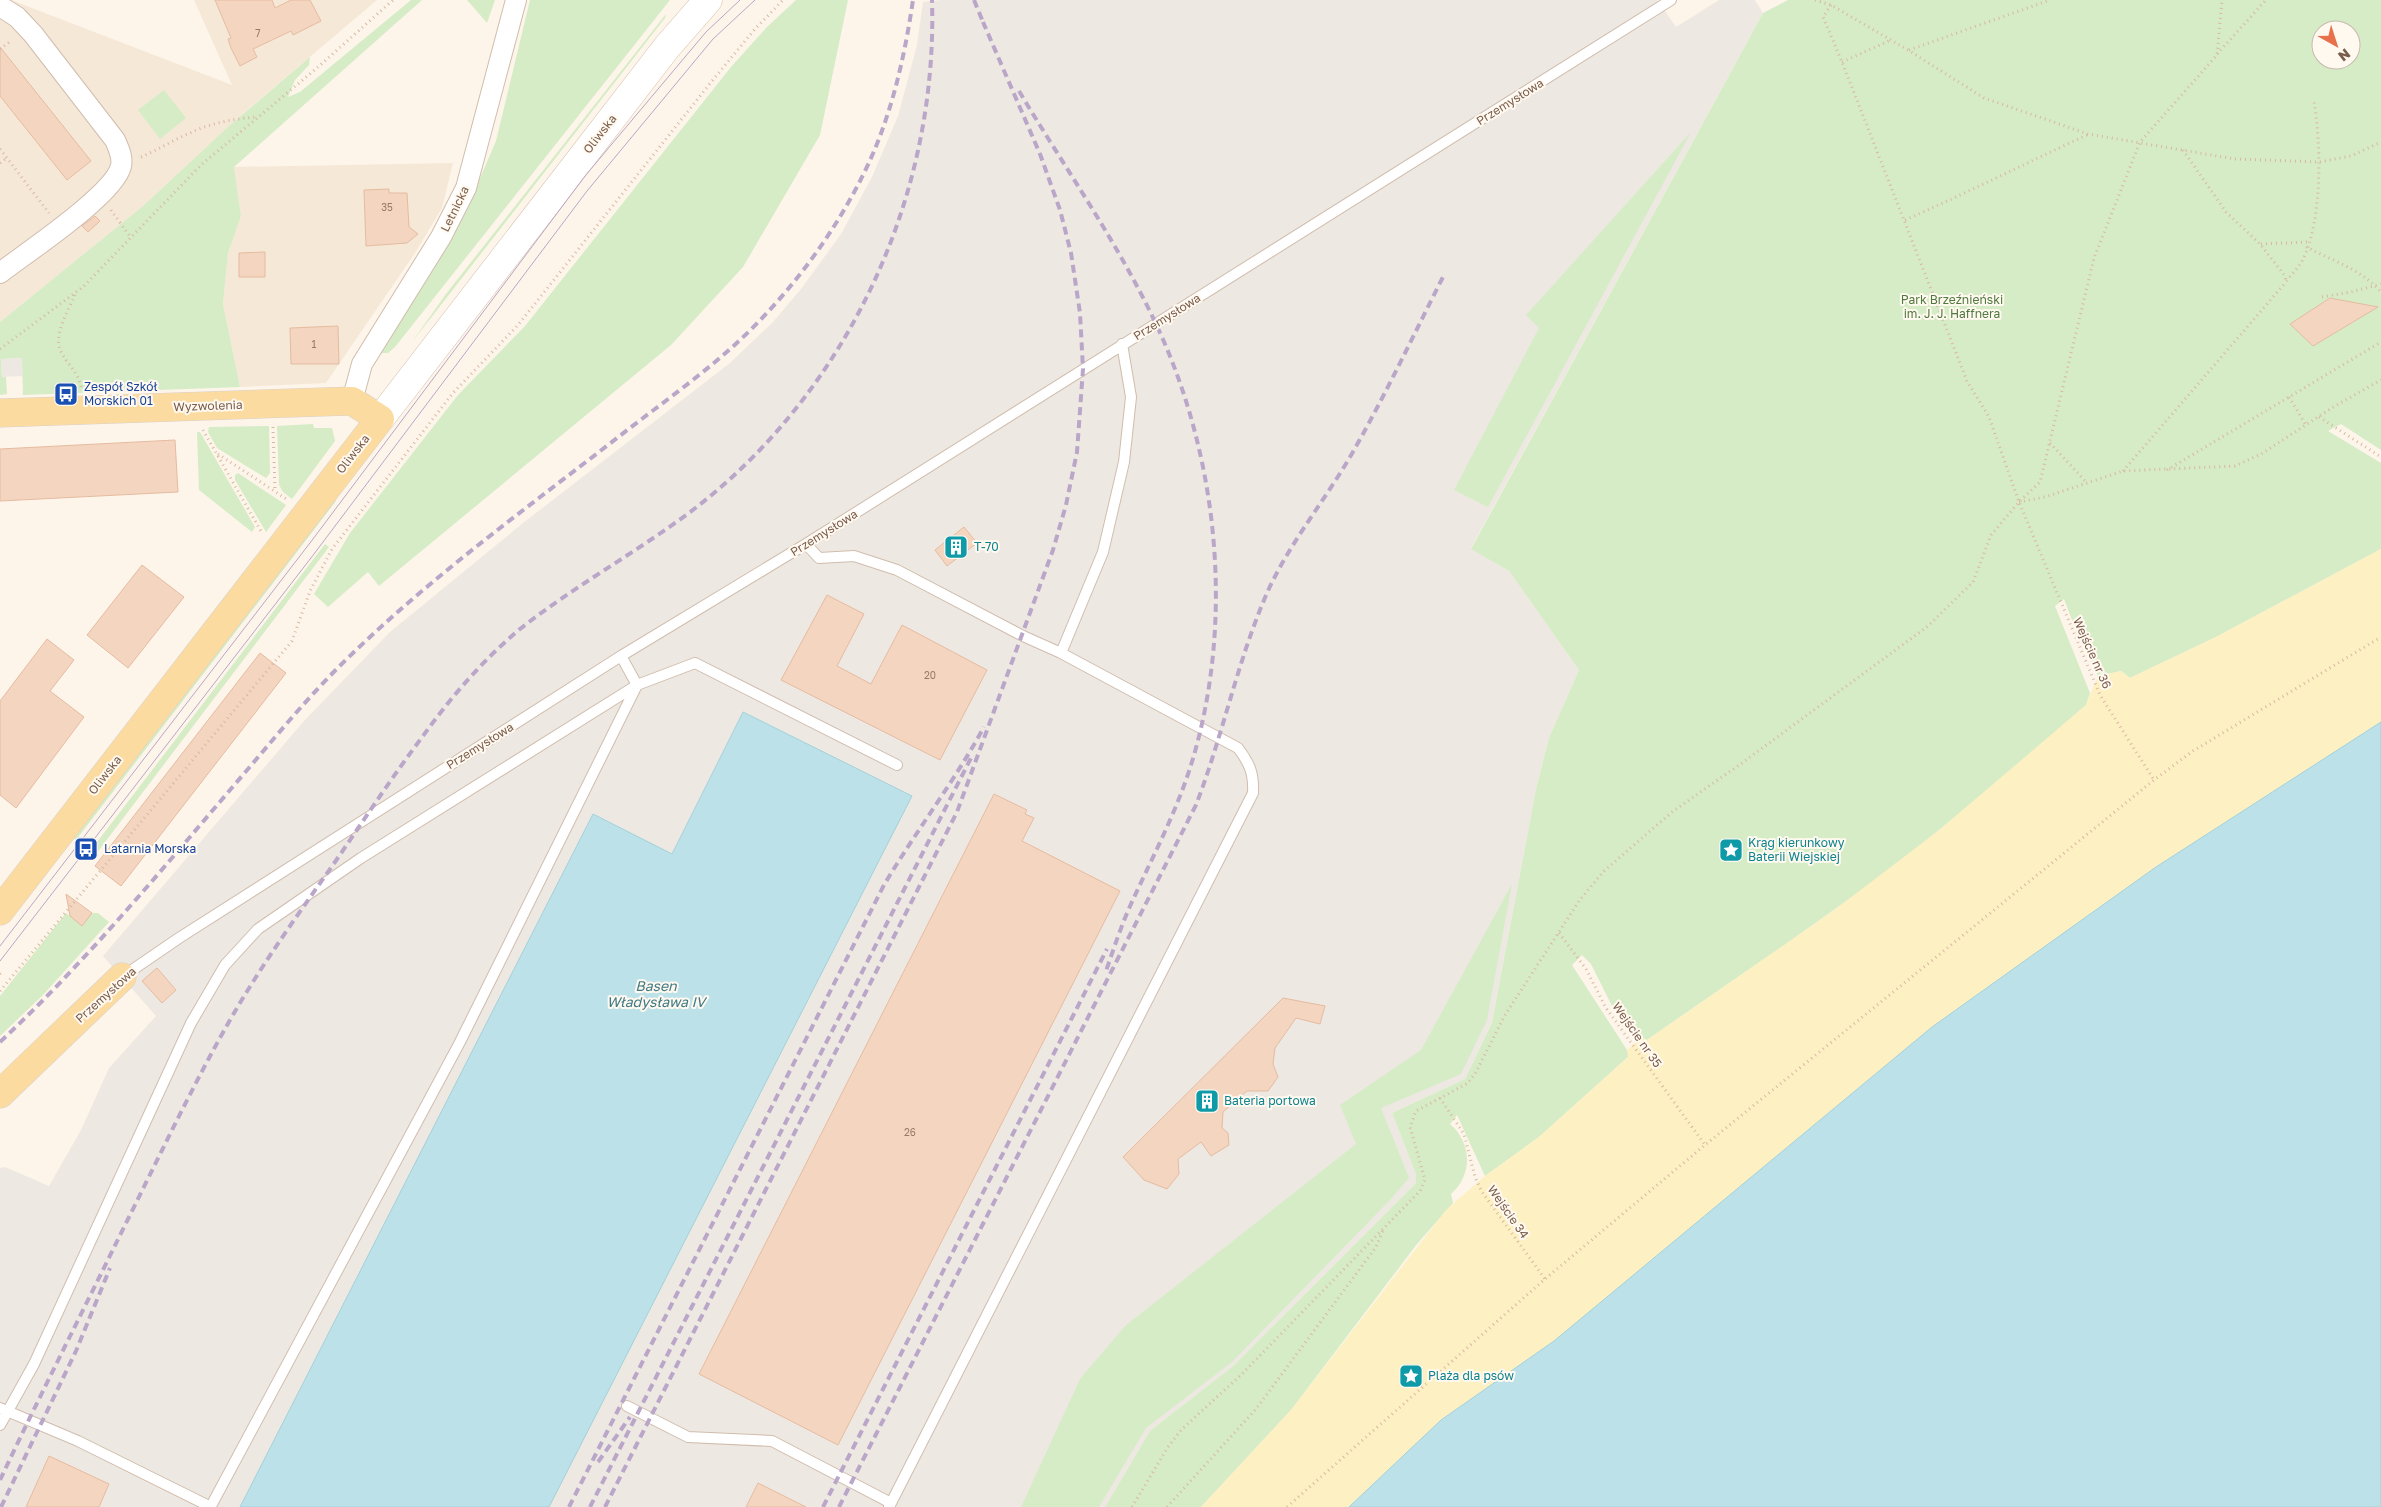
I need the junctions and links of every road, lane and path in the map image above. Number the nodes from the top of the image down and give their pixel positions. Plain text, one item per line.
1 (393, 0) edge
2 (516, 0) edge
3 (708, 0) edge
4 (783, 0) edge
5 (1671, 0) edge
6 (1816, 0) edge
7 (2050, 0) edge
8 (2222, 0) edge
9 (2266, 0) edge
10 (1831, 5) junction
11 (0, 6) edge
12 (1891, 40) junction
13 (1908, 50) junction
14 (2217, 55) junction
15 (1842, 62) junction
16 (2314, 101) dead end
17 (256, 117) junction
18 (2088, 134) junction
19 (2140, 142) junction
20 (2381, 142) edge
21 (0, 149) edge
22 (2182, 149) junction
23 (7, 158) junction
24 (2319, 162) junction
25 (0, 163) edge
26 (121, 165) junction
27 (100, 196) junction
28 (1905, 220) junction
29 (60, 227) junction
30 (131, 238) junction
31 (2308, 242) junction
32 (2260, 244) junction
33 (2306, 247) junction
34 (0, 273) edge
35 (2286, 282) junction
36 (2381, 284) edge
37 (2376, 286) junction
38 (2381, 292) edge
39 (75, 294) junction
40 (2322, 297) dead end
41 (2381, 342) edge
42 (1122, 344) junction
43 (0, 349) edge
44 (2381, 380) edge
45 (84, 392) dead end
46 (2289, 398) junction
47 (352, 401) junction
48 (0, 413) edge
49 (2319, 417) junction
50 (272, 419) dead end
51 (380, 420) junction
52 (2306, 425) junction
53 (202, 429) dead end
54 (2050, 443) junction
55 (216, 452) junction
56 (2381, 457) edge
57 (2167, 470) junction
58 (2123, 472) junction
59 (2087, 483) junction
60 (275, 491) junction
61 (2019, 502) junction
62 (292, 504) dead end
63 (265, 539) dead end
64 (806, 544) junction
65 (2381, 637) edge
66 (1061, 653) junction
67 (621, 656) junction
68 (637, 685) junction
69 (897, 765) dead end
70 (2154, 780) junction
71 (0, 911) edge
72 (1559, 933) junction
73 (122, 977) joint
74 (0, 983) edge
75 (4, 986) junction
76 (0, 990) edge
77 (0, 1094) edge
78 (1440, 1098) junction
79 (1705, 1145) junction
80 (1384, 1228) junction
81 (1545, 1279) junction
82 (627, 1406) dead end
83 (4, 1410) edge
84 (0, 1425) edge
85 (890, 1505) edge
86 (211, 1506) edge
87 (1132, 1507) edge
88 (1167, 1507) edge
89 (1287, 1507) edge

1 - 17 path
2 - 47 street, Letnicka
3 - 51 street, Oliwska
4 - 75 path
5 - 42 lane, Przemysłowa
6 - 10 path
7 - 13 path
8 - 14 path
9 - 14 path
10 - 12 path
10 - 15 path, Wejście nr 36
11 - 26 street
12 - 13 path
12 - 15 path
13 - 18 path
14 - 19 path
15 - 28 path, Wejście nr 36
16 - 24 path
17 - 26 path
17 - 30 path
18 - 19 path
18 - 28 path
19 - 22 path
19 - 54 path
20 - 24 path
21 - 23 path
22 - 24 path
22 - 32 path
23 - 25 path
23 - 29 path
24 - 31 path
26 - 27 street
27 - 29 street
27 - 30 path
28 - 61 path, Wejście nr 36
29 - 34 street
30 - 39 path
31 - 32 path
31 - 33 path
32 - 35 path
33 - 35 path
33 - 37 path
35 - 58 path
36 - 37 path
37 - 38 path
37 - 40 path
39 - 43 path
39 - 45 path
41 - 46 path
42 - 64 lane, Przemysłowa
42 - 66 lane
44 - 49 path
46 - 52 path
46 - 57 path
47 - 48 main road, Wyzwolenia
47 - 51 main road
49 - 52 path
49 - 56 path
50 - 60 path
51 - 71 main road, Oliwska
52 - 57 path
53 - 55 path
54 - 59 path
54 - 61 path
55 - 60 path
55 - 63 path
57 - 58 path
58 - 59 path
59 - 61 path
60 - 62 path
61 - 70 path, Wejście nr 36
61 - 72 path
64 - 66 lane
64 - 67 lane, Przemysłowa
65 - 70 path
66 - 85 lane
67 - 68 lane
67 - 73 lane, Przemysłowa
68 - 69 lane
68 - 83 lane
68 - 86 lane
70 - 79 path
72 - 78 path
72 - 79 path, Wejście nr 35
73 - 77 main road, Przemysłowa
74 - 75 path
75 - 76 path
78 - 80 path
78 - 81 path, Wejście 34
79 - 81 path
80 - 87 path
80 - 88 path
81 - 89 path
82 - 85 lane
83 - 84 lane
83 - 86 lane

